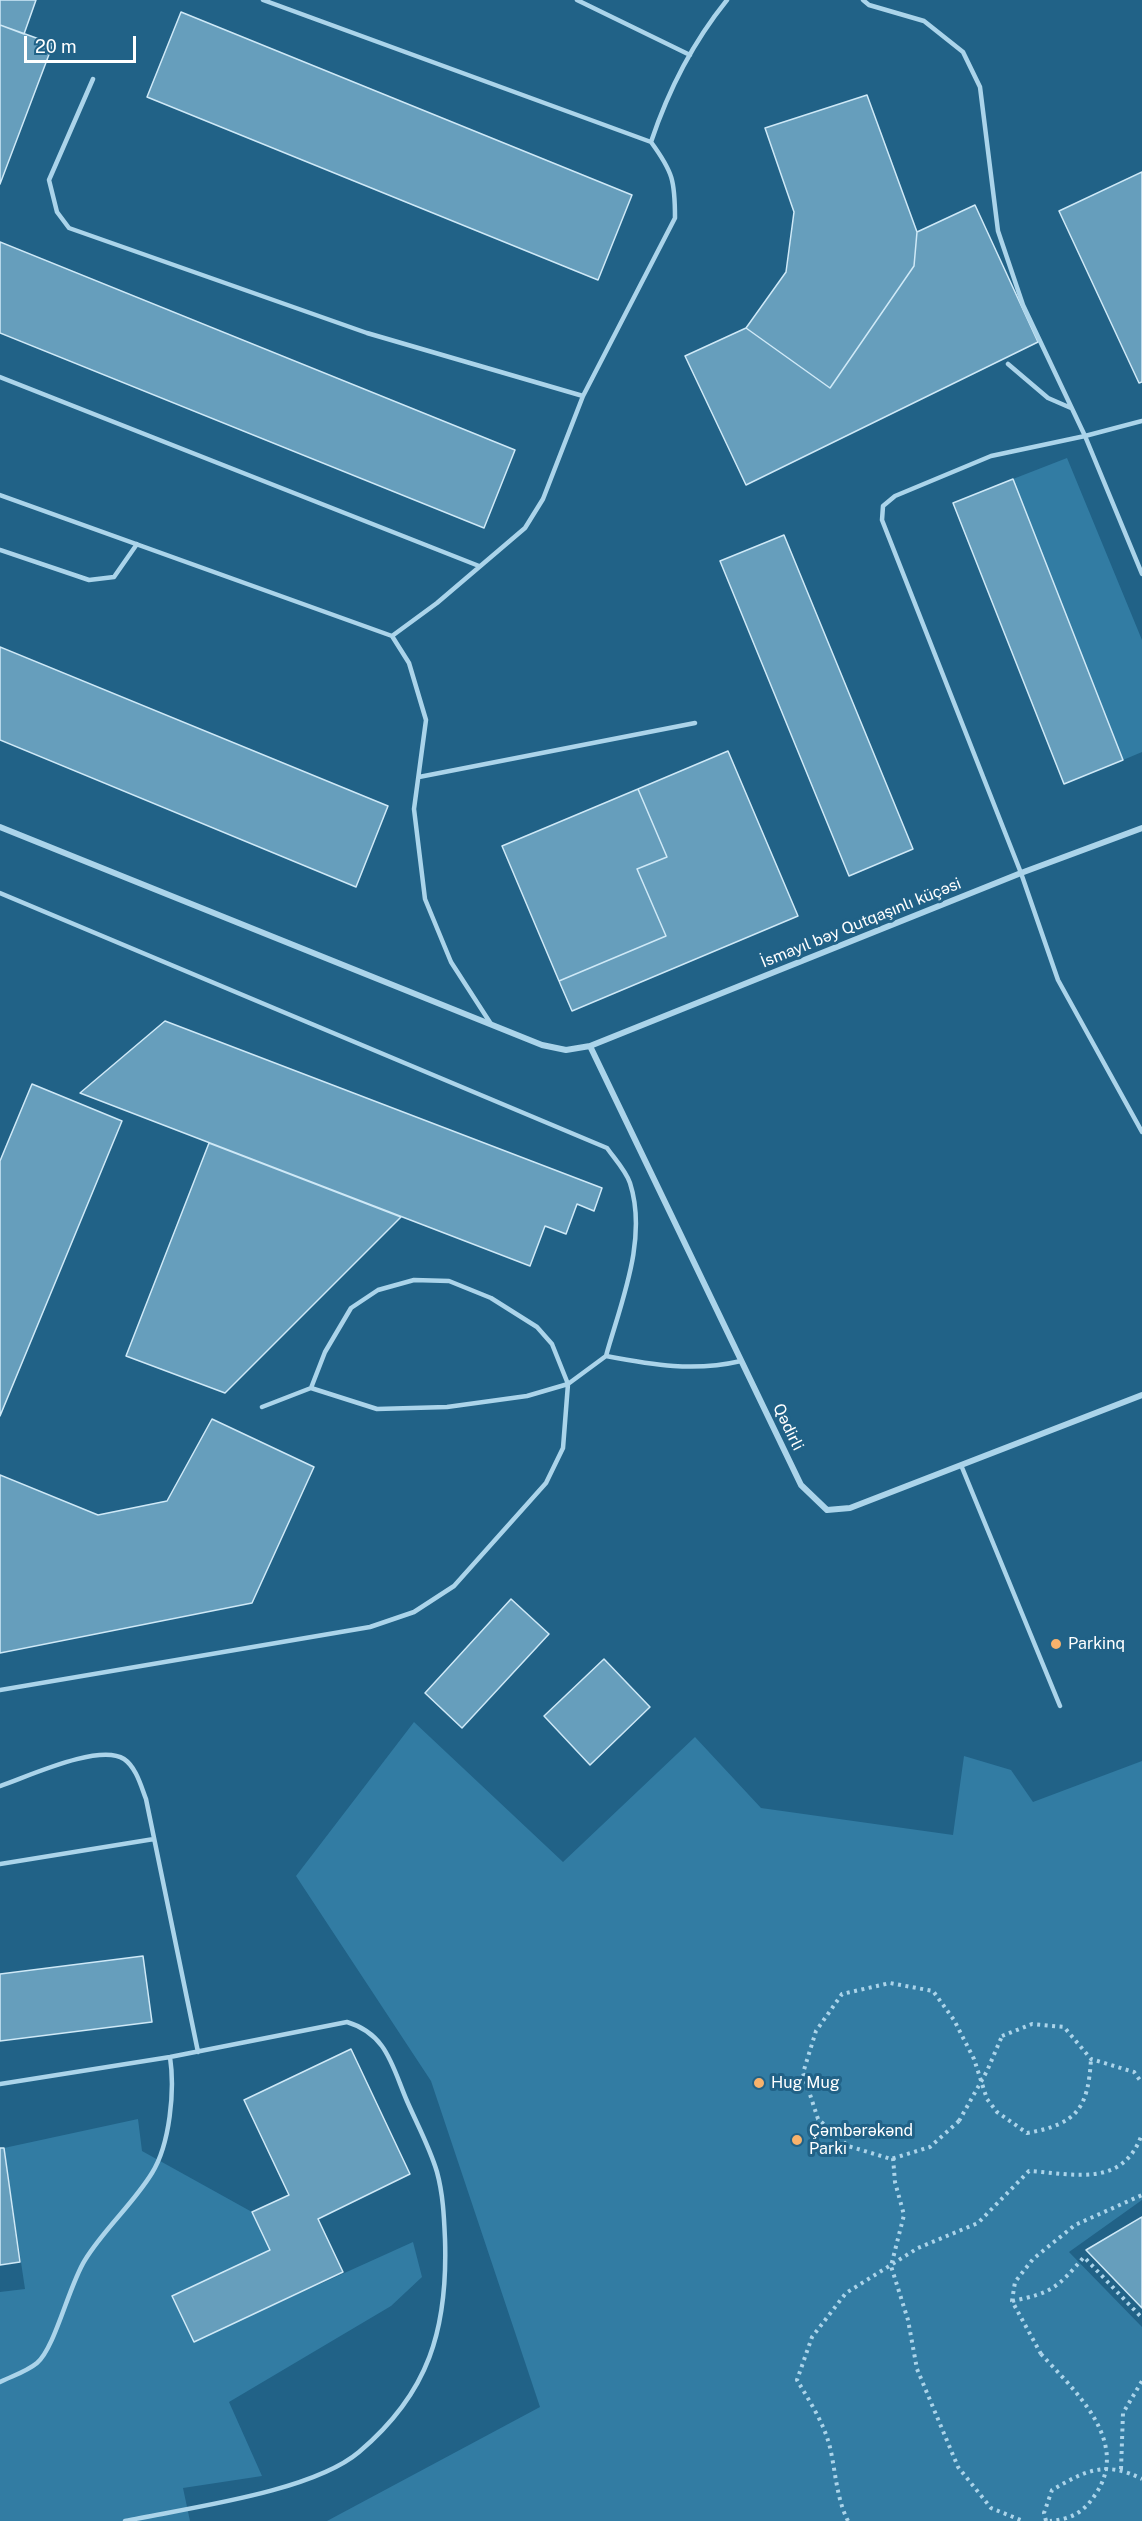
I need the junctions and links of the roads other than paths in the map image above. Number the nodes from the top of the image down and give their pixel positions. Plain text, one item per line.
1 (263, 0) edge
2 (577, 0) edge
3 (727, 0) edge
4 (864, 0) edge
5 (690, 55) junction
6 (93, 79) dead end
7 (651, 142) junction
8 (1008, 364) dead end
9 (0, 377) edge
10 (583, 396) junction
11 (1071, 408) junction
12 (1142, 421) edge
13 (1085, 436) junction
14 (0, 495) edge
15 (137, 544) junction
16 (0, 550) edge
17 (479, 566) junction
18 (1142, 573) edge
19 (392, 636) junction
20 (695, 723) dead end
21 (419, 777) junction
22 (0, 828) edge
23 (1142, 828) edge
24 (1022, 873) junction
25 (0, 893) edge
26 (491, 1024) junction
27 (590, 1046) junction
28 (1142, 1132) edge
29 (606, 1356) junction
30 (741, 1361) junction
31 (568, 1384) junction
32 (311, 1388) junction
33 (1142, 1395) edge
34 (262, 1407) dead end
35 (961, 1465) junction
36 (0, 1690) edge
37 (1059, 1706) dead end
38 (0, 1786) edge
39 (154, 1839) junction
40 (0, 1864) edge
41 (198, 2052) junction
42 (171, 2057) junction
43 (0, 2084) edge
44 (0, 2382) edge
45 (125, 2521) edge

1 - 7 lane
2 - 5 lane
3 - 5 lane
4 - 11 lane
5 - 7 lane
6 - 10 lane
7 - 10 lane
8 - 11 lane
9 - 17 lane
10 - 17 lane
11 - 13 lane
12 - 13 lane
13 - 18 lane
13 - 24 lane
14 - 15 lane
15 - 16 lane
15 - 19 lane
17 - 19 lane
19 - 21 lane
20 - 21 lane
21 - 26 lane
22 - 26 street, İsmayıl bəy Qutqaşınlı küçəsi
23 - 24 street, İsmayıl bəy Qutqaşınlı küçəsi
24 - 27 street, İsmayıl bəy Qutqaşınlı küçəsi
24 - 28 lane
25 - 29 lane
26 - 27 street, İsmayıl bəy Qutqaşınlı küçəsi
27 - 30 street, Qədirli
29 - 30 lane
29 - 31 lane
30 - 35 street, Qədirli
31 - 32 lane
31 - 32 lane
31 - 36 lane
32 - 34 lane
33 - 35 street, Qədirli
35 - 37 lane
38 - 39 lane
39 - 40 lane
39 - 41 lane
41 - 42 lane
41 - 45 lane
42 - 43 lane
42 - 44 lane

